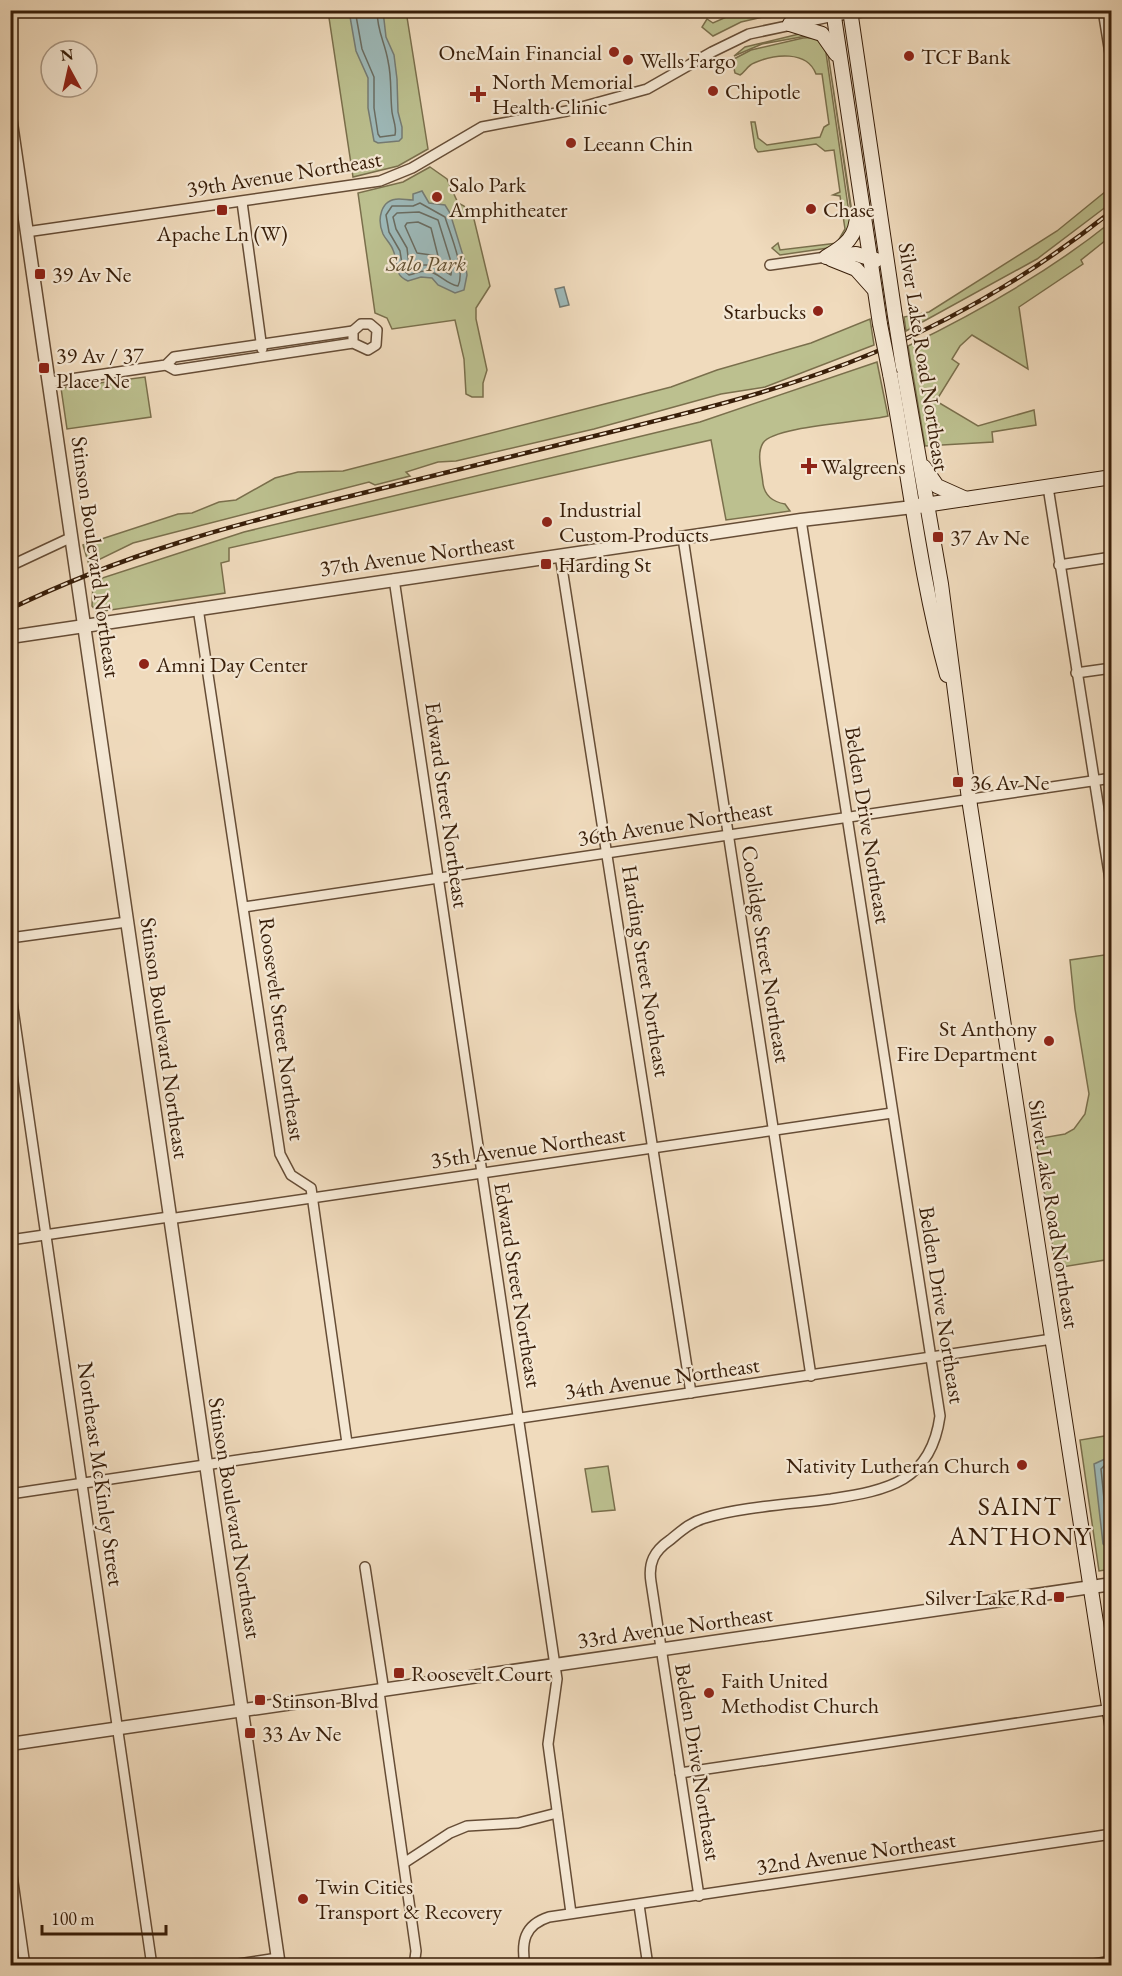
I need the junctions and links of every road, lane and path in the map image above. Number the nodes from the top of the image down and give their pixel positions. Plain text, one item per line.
1 (813, 10) edge
2 (876, 10) edge
3 (1103, 10) edge
4 (850, 12) edge
5 (833, 13) edge
6 (790, 24) junction
7 (840, 63) junction
8 (1112, 66) edge
9 (10, 116) edge
10 (858, 186) junction
11 (242, 202) junction
12 (26, 232) junction
13 (826, 257) junction
14 (869, 257) junction
15 (770, 265) dead end
16 (889, 275) junction
17 (874, 290) junction
18 (353, 331) junction
19 (353, 343) junction
20 (261, 345) junction
21 (263, 358) junction
22 (166, 365) junction
23 (50, 382) junction
24 (918, 454) junction
25 (1112, 477) edge
26 (1048, 487) junction
27 (967, 499) junction
28 (920, 506) junction
29 (801, 520) junction
30 (72, 537) junction
31 (683, 538) junction
32 (560, 555) junction
33 (1112, 557) edge
34 (1059, 565) junction
35 (10, 566) edge
36 (394, 579) junction
37 (198, 608) junction
38 (85, 626) junction
39 (10, 637) edge
40 (1112, 668) edge
41 (1076, 673) junction
42 (1112, 778) edge
43 (1093, 781) junction
44 (969, 799) junction
45 (847, 816) junction
46 (728, 835) junction
47 (608, 852) junction
48 (438, 878) junction
49 (1112, 892) edge
50 (244, 906) junction
51 (127, 922) junction
52 (10, 939) edge
53 (10, 988) edge
54 (892, 1113) junction
55 (773, 1131) junction
56 (653, 1148) junction
57 (482, 1173) junction
58 (311, 1198) junction
59 (169, 1218) junction
60 (47, 1234) junction
61 (10, 1240) edge
62 (1052, 1339) junction
63 (932, 1357) junction
64 (811, 1376) junction
65 (691, 1394) junction
66 (518, 1418) junction
67 (347, 1443) junction
68 (205, 1463) junction
69 (83, 1482) junction
70 (10, 1494) edge
71 (365, 1567) dead end
72 (1112, 1584) edge
73 (1091, 1587) junction
74 (661, 1650) junction
75 (555, 1666) junction
76 (382, 1692) junction
77 (1110, 1709) edge
78 (244, 1710) junction
79 (1112, 1726) edge
80 (118, 1728) junction
81 (10, 1744) edge
82 (680, 1773) junction
83 (557, 1814) junction
84 (1112, 1834) edge
85 (10, 1861) edge
86 (404, 1863) junction
87 (699, 1896) junction
88 (639, 1905) junction
89 (572, 1914) junction
90 (1112, 1961) edge
91 (279, 1962) edge
92 (26, 1965) edge
93 (152, 1965) edge
94 (225, 1965) edge
95 (414, 1965) edge
96 (525, 1965) edge
97 (648, 1965) edge
98 (1082, 1965) edge

1 - 6 main road
2 - 4 street, 39th Avenue Northeast
3 - 8 street
4 - 5 street, 39th Avenue Northeast
4 - 16 main road, Silver Lake Road Northeast
5 - 6 street, 39th Avenue Northeast
5 - 7 main road
6 - 7 main road
6 - 11 street, 39th Avenue Northeast
7 - 10 main road
9 - 12 street, Stinson Boulevard Northeast
10 - 13 main road
10 - 14 main road
11 - 12 street, 39th Avenue Northeast
11 - 20 street
12 - 23 street, Stinson Boulevard Northeast
13 - 14 main road
13 - 15 street
13 - 17 main road
14 - 16 main road
14 - 17 main road
16 - 24 main road, Silver Lake Road Northeast, bridge
17 - 28 main road, bridge
18 - 19 street
18 - 19 street
18 - 20 street
19 - 21 street
20 - 21 street
20 - 22 street
21 - 22 street
22 - 23 street
23 - 30 street, Stinson Boulevard Northeast
24 - 27 main road
24 - 28 main road, Silver Lake Road Northeast
25 - 26 main road, 37th Avenue Northeast
26 - 27 main road, 37th Avenue Northeast
26 - 34 street
27 - 28 main road, 37th Avenue Northeast
28 - 29 street, 37th Avenue Northeast
28 - 44 main road, Silver Lake Road Northeast
29 - 31 street, 37th Avenue Northeast
29 - 45 street, Belden Drive Northeast
30 - 35 street
30 - 38 street, Stinson Boulevard Northeast
31 - 32 street, 37th Avenue Northeast
31 - 46 street, Coolidge Street Northeast
32 - 36 street, 37th Avenue Northeast
32 - 47 street, Harding Street Northeast
33 - 34 street
34 - 41 street
36 - 37 street, 37th Avenue Northeast
36 - 48 street, Edward Street Northeast
37 - 38 street, 37th Avenue Northeast
37 - 50 street, Roosevelt Street Northeast
38 - 39 street, 37th Avenue Northeast
38 - 51 street, Stinson Boulevard Northeast
40 - 41 street
41 - 43 street
42 - 43 street, 36th Avenue Northeast
43 - 44 street, 36th Avenue Northeast
43 - 49 street
44 - 45 street, 36th Avenue Northeast
44 - 62 main road, Silver Lake Road Northeast
45 - 46 street, 36th Avenue Northeast
45 - 54 street, Belden Drive Northeast
46 - 47 street, 36th Avenue Northeast
46 - 55 street, Coolidge Street Northeast
47 - 48 street, 36th Avenue Northeast
47 - 56 street, Harding Street Northeast
48 - 50 street, 36th Avenue Northeast
48 - 57 street, Edward Street Northeast
50 - 58 street, Roosevelt Street Northeast
51 - 52 street
51 - 59 street, Stinson Boulevard Northeast
53 - 60 street, Northeast McKinley Street
54 - 55 street, 35th Avenue Northeast
54 - 63 street, Belden Drive Northeast
55 - 56 street, 35th Avenue Northeast
55 - 64 street, Coolidge Street Northeast
56 - 57 street, 35th Avenue Northeast
56 - 65 street, Harding Street Northeast
57 - 58 street, 35th Avenue Northeast
57 - 66 street, Edward Street Northeast
58 - 59 street, 35th Avenue Northeast
58 - 67 street
59 - 60 street, 35th Avenue Northeast
59 - 68 street, Stinson Boulevard Northeast
60 - 61 street, 35th Avenue Northeast
60 - 69 street, Northeast McKinley Street
62 - 63 street, 34th Avenue Northeast
62 - 73 main road, Silver Lake Road Northeast
63 - 64 street, 34th Avenue Northeast
63 - 74 street, Belden Drive Northeast
64 - 65 street, 34th Avenue Northeast
65 - 66 street, 34th Avenue Northeast
66 - 67 street, 34th Avenue Northeast
66 - 75 street, Edward Street Northeast
67 - 68 street, 34th Avenue Northeast
68 - 69 street, 34th Avenue Northeast
68 - 78 street, Stinson Boulevard Northeast
69 - 70 street, 34th Avenue Northeast
69 - 80 street, Northeast McKinley Street
71 - 76 street
72 - 73 street, 33rd Avenue Northeast
73 - 74 street, 33rd Avenue Northeast
73 - 77 main road, Silver Lake Road Northeast
74 - 75 street, 33rd Avenue Northeast
74 - 82 street, Belden Drive Northeast
75 - 76 street, 33rd Avenue Northeast
75 - 83 street, Edward Street Northeast
76 - 78 street, 33rd Avenue Northeast
76 - 86 street
77 - 79 main road, Silver Lake Road Northeast
77 - 82 street
78 - 80 street, 33rd Avenue Northeast
78 - 91 street, Stinson Boulevard Northeast
80 - 81 street, 33rd Avenue Northeast
80 - 93 street, Northeast McKinley Street
82 - 87 street, Belden Drive Northeast
83 - 86 street
83 - 89 street, Edward Street Northeast
84 - 87 street, 32nd Avenue Northeast
85 - 92 street
86 - 95 street
87 - 88 street, 32nd Avenue Northeast
88 - 89 street, 32nd Avenue Northeast
88 - 97 street
89 - 96 street
90 - 98 street
91 - 94 street

